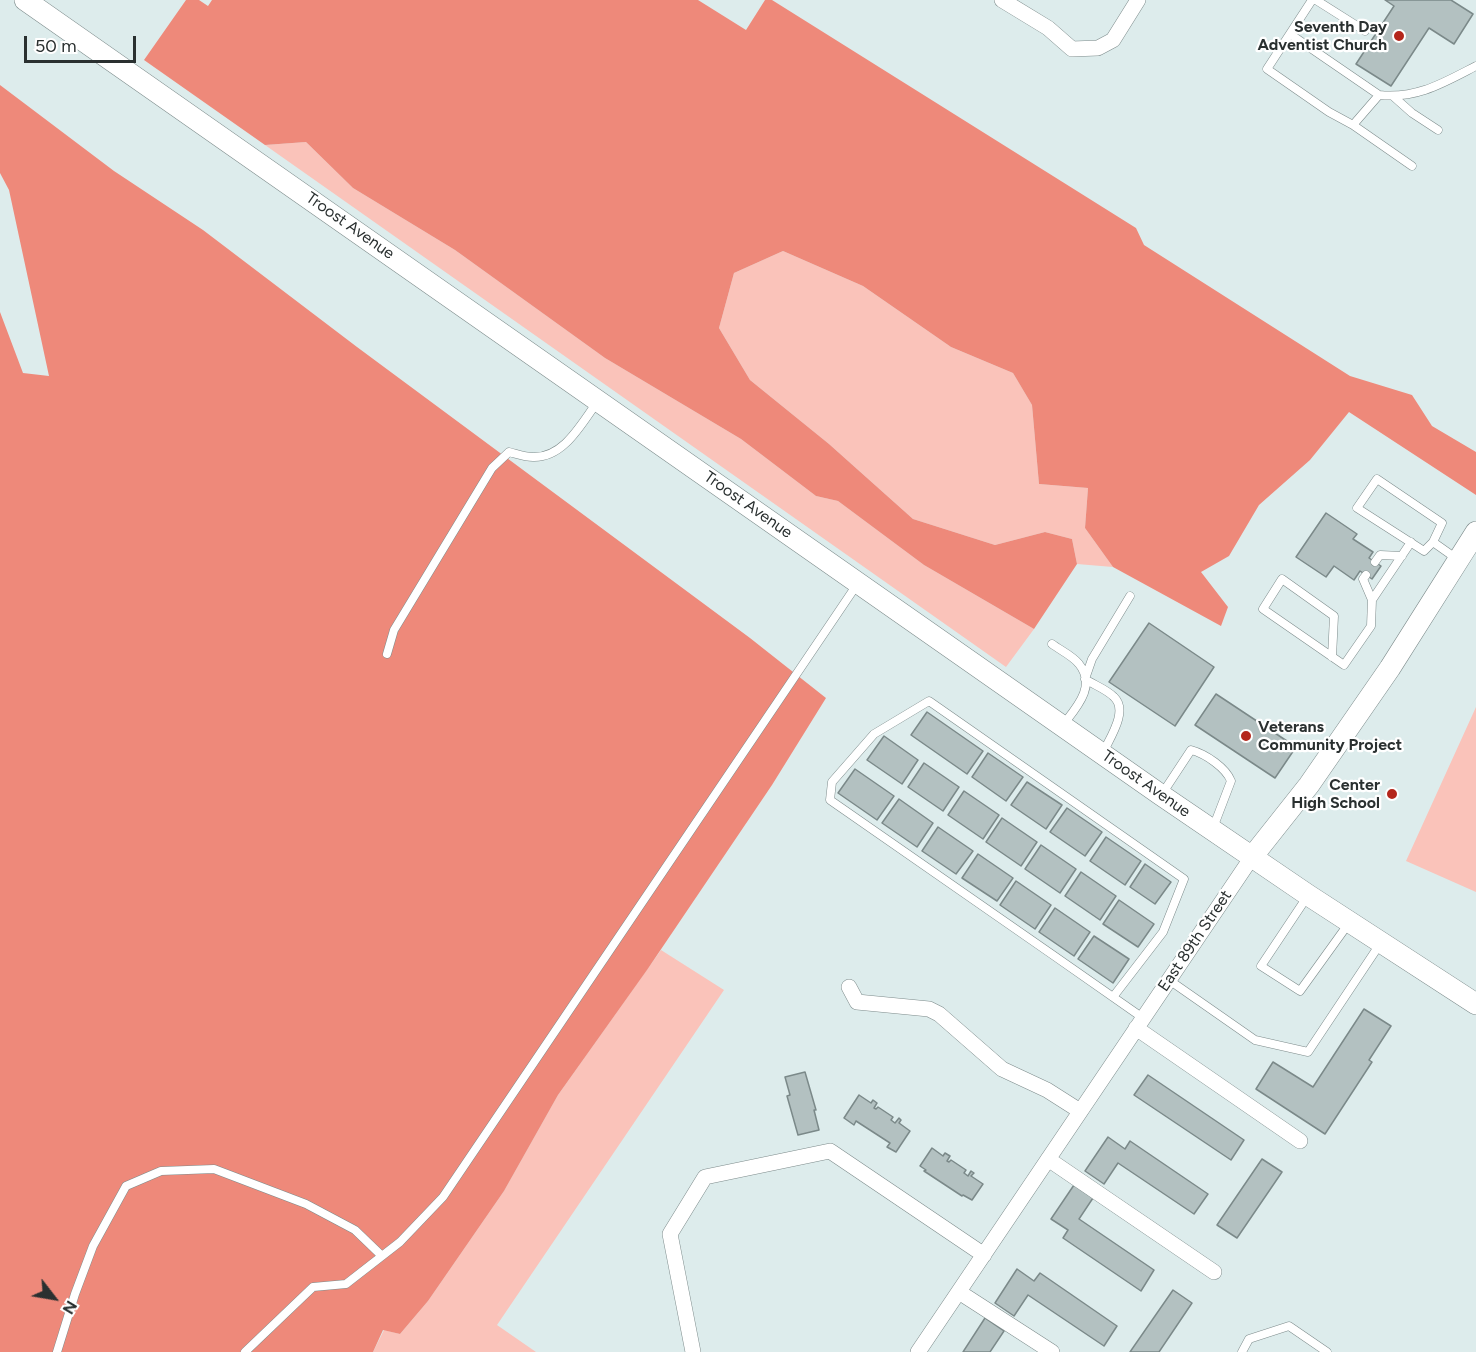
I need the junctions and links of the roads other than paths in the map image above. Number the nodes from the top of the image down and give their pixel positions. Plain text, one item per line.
1 (24, 0) edge
2 (1002, 0) edge
3 (1138, 0) edge
4 (1314, 0) edge
5 (1365, 31) dead end
6 (1290, 34) junction
7 (1476, 66) edge
8 (1379, 95) junction
9 (1394, 97) junction
10 (1353, 125) junction
11 (1438, 130) dead end
12 (1412, 166) dead end
13 (599, 400) junction
14 (1476, 532) edge
15 (1411, 542) junction
16 (1433, 542) junction
17 (1402, 556) junction
18 (1458, 560) junction
19 (1375, 562) dead end
20 (1366, 575) dead end
21 (858, 582) junction
22 (1130, 596) dead end
23 (1372, 600) junction
24 (1052, 644) dead end
25 (387, 654) dead end
26 (1332, 657) junction
27 (1085, 679) junction
28 (1062, 726) junction
29 (1102, 753) junction
30 (1161, 795) junction
31 (1212, 830) junction
32 (1252, 857) junction
33 (1308, 895) junction
34 (1350, 922) junction
35 (1381, 942) junction
36 (1169, 980) junction
37 (849, 987) dead end
38 (1113, 997) junction
39 (1476, 1004) edge
40 (1140, 1023) junction
41 (1080, 1111) junction
42 (1300, 1141) dead end
43 (1048, 1159) junction
44 (984, 1255) junction
45 (382, 1256) junction
46 (1214, 1272) dead end
47 (959, 1292) junction
48 (57, 1352) edge
49 (245, 1352) edge
50 (693, 1352) edge
51 (918, 1352) edge
52 (1052, 1352) edge
53 (1242, 1352) edge
54 (1327, 1352) edge

1 - 13 main road, Troost Avenue
2 - 3 street
4 - 5 lane
4 - 6 lane
6 - 8 lane
6 - 10 lane
7 - 9 lane
8 - 9 lane
8 - 10 lane
9 - 11 lane
10 - 12 lane
13 - 21 main road, Troost Avenue
13 - 25 lane
14 - 18 main road, East 89th Street
15 - 16 lane
15 - 16 lane
15 - 17 lane
16 - 18 lane
17 - 19 lane
17 - 23 lane
18 - 32 main road, East 89th Street
20 - 23 lane
21 - 28 main road, Troost Avenue
21 - 45 lane
22 - 27 lane
23 - 26 lane
24 - 27 lane
26 - 26 lane
27 - 28 lane
27 - 29 lane
28 - 29 main road, Troost Avenue
29 - 30 main road, Troost Avenue
30 - 31 main road, Troost Avenue
30 - 31 lane
31 - 32 main road, Troost Avenue
32 - 33 main road, Troost Avenue
32 - 36 street, East 89th Street
33 - 34 main road, Troost Avenue
33 - 34 lane
34 - 35 main road, Troost Avenue
35 - 36 lane
35 - 39 main road, Troost Avenue
36 - 40 street, East 89th Street
37 - 41 street
38 - 38 lane
38 - 40 lane
40 - 41 street, East 89th Street
40 - 42 street
41 - 43 street, East 89th Street
43 - 44 street, East 89th Street
43 - 46 street
44 - 47 street, East 89th Street
44 - 50 street
45 - 48 lane
45 - 49 lane
47 - 51 street, East 89th Street
47 - 52 street
53 - 54 lane

